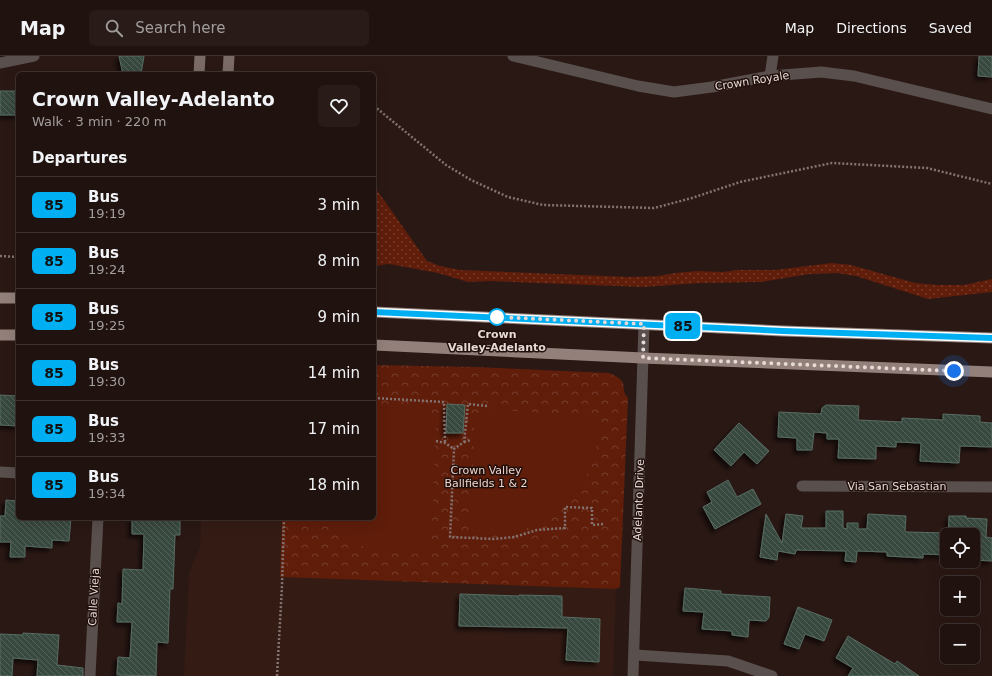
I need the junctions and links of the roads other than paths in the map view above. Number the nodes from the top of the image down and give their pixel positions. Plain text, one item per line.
1 (34, 56) edge
2 (200, 56) edge
3 (229, 56) edge
4 (513, 56) edge
5 (773, 56) edge
6 (0, 63) edge
7 (199, 72) edge
8 (228, 72) edge
9 (770, 76) junction
10 (992, 108) edge
11 (0, 298) edge
12 (16, 298) edge
13 (376, 312) edge
14 (644, 324) junction
15 (0, 335) edge
16 (16, 335) edge
17 (992, 338) edge
18 (376, 345) edge
19 (643, 358) junction
20 (992, 372) edge
21 (0, 472) edge
22 (16, 473) edge
23 (802, 486) dead end
24 (992, 487) edge
25 (98, 520) edge
26 (634, 655) junction
27 (90, 676) edge
28 (633, 676) edge
29 (772, 676) edge

1 - 6 street
2 - 7 main road
3 - 8 main road
4 - 9 street, Crown Royale
5 - 9 street
9 - 10 street, Crown Royale
11 - 12 main road
13 - 14 main road
14 - 17 main road
14 - 19 street, Adelanto Drive
15 - 16 main road
18 - 19 main road
19 - 20 main road
19 - 26 street, Adelanto Drive
21 - 22 street
23 - 24 street, Via San Sebastian
25 - 27 street, Calle Vieja
26 - 28 street, Adelanto Drive
26 - 29 street

